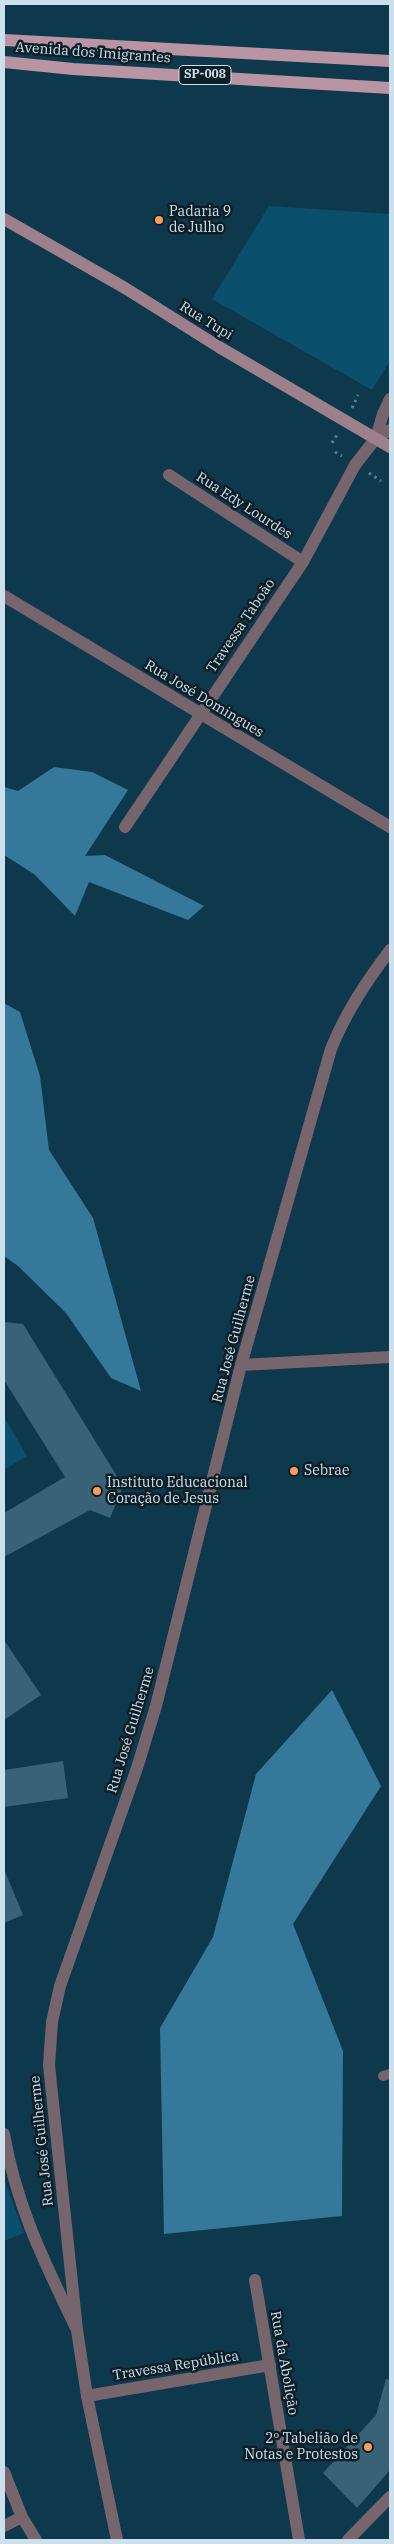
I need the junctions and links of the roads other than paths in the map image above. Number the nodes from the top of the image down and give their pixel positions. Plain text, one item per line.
1 (4, 40) edge
2 (390, 61) edge
3 (4, 62) edge
4 (20, 62) junction
5 (4, 71) edge
6 (390, 88) edge
7 (4, 218) edge
8 (390, 399) edge
9 (390, 430) edge
10 (376, 438) junction
11 (390, 447) edge
12 (169, 475) dead end
13 (303, 562) junction
14 (4, 596) edge
15 (200, 715) junction
16 (125, 827) dead end
17 (390, 827) edge
18 (390, 950) edge
19 (390, 1357) edge
20 (241, 1365) junction
21 (4, 2134) edge
22 (255, 2280) dead end
23 (77, 2330) junction
24 (270, 2365) junction
25 (87, 2396) junction
26 (4, 2472) edge
27 (390, 2497) edge
28 (22, 2518) junction
29 (4, 2526) edge
30 (36, 2540) edge
31 (116, 2540) edge
32 (299, 2540) edge
33 (348, 2540) edge

1 - 2 main road, Avenida dos Imigrantes / SP-008
3 - 4 main road, Avenida dos Imigrantes / SP-008
4 - 5 main road
4 - 6 main road, Avenida dos Imigrantes / SP-008
7 - 10 main road, Rua Tupi
8 - 10 street
9 - 10 street
10 - 11 main road, Rua Tupi
10 - 13 street, Travessa Taboão
12 - 13 street, Rua Edy Lourdes
13 - 15 street, Travessa Taboão
14 - 15 street, Rua José Domingues
15 - 16 street, Travessa Taboão
15 - 17 street, Rua José Domingues
18 - 20 street, Rua José Guilherme
19 - 20 street
20 - 23 street, Rua José Guilherme
21 - 23 street
22 - 24 street, Rua da Abolição
23 - 25 street, Rua José Guilherme
24 - 25 street, Travessa República
24 - 32 street, Rua da Abolição
25 - 31 street, Rua José Guilherme
26 - 28 street
27 - 33 street
28 - 29 street
28 - 30 street

